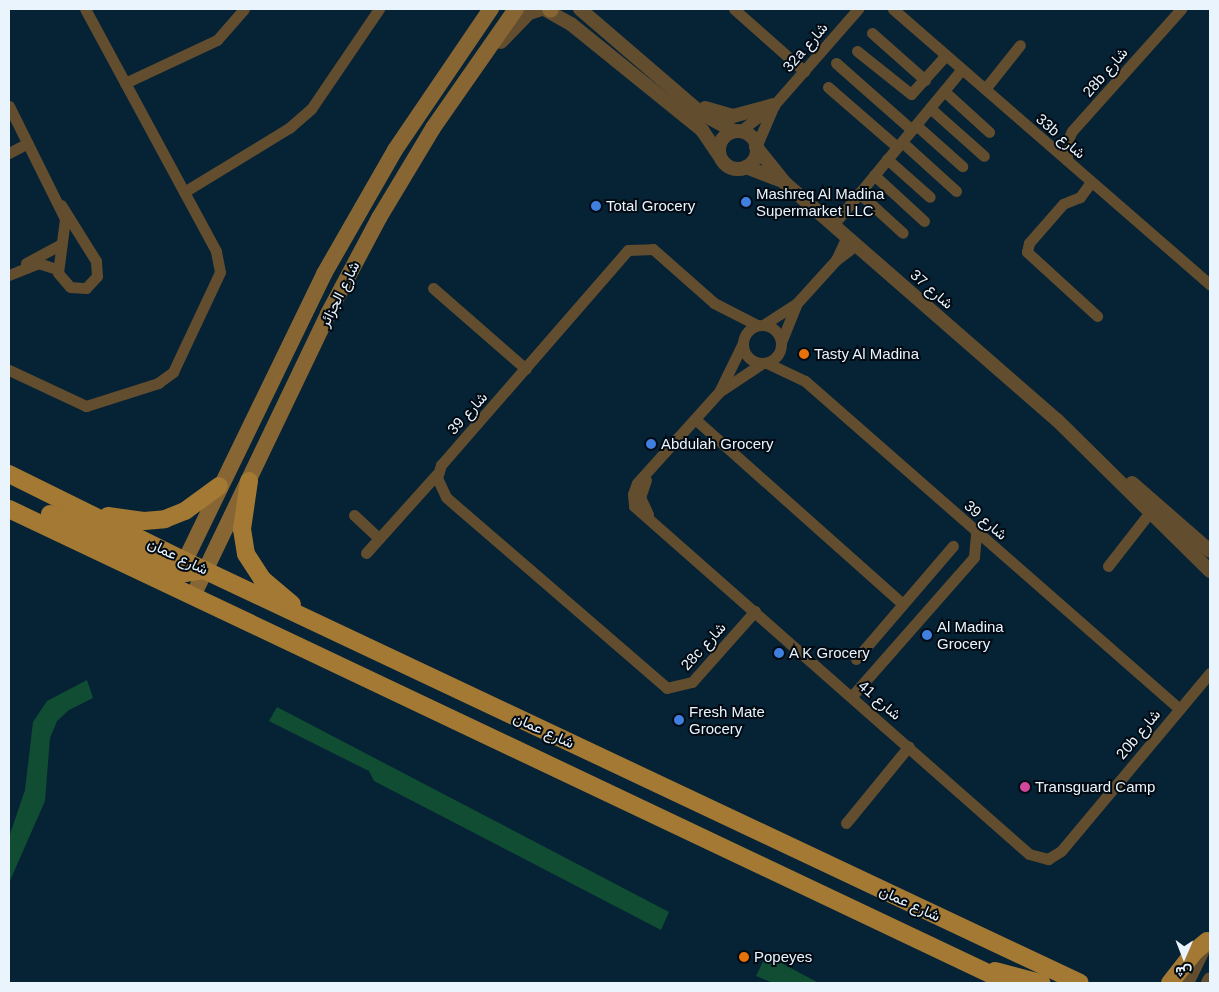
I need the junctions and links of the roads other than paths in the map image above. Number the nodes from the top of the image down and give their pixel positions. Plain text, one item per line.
1 (85, 9) edge
2 (244, 9) edge
3 (379, 9) edge
4 (491, 9) edge
5 (516, 9) edge
6 (547, 9) edge
7 (580, 9) edge
8 (734, 9) edge
9 (858, 9) edge
10 (893, 9) edge
11 (1181, 9) edge
12 (872, 33) dead end
13 (1020, 46) dead end
14 (857, 51) dead end
15 (483, 53) junction
16 (946, 55) junction
17 (836, 63) dead end
18 (962, 69) junction
19 (804, 71) junction
20 (925, 80) junction
21 (127, 87) junction
22 (828, 87) dead end
23 (985, 89) junction
24 (944, 91) junction
25 (681, 96) junction
26 (774, 105) junction
27 (9, 106) edge
28 (930, 108) junction
29 (914, 128) junction
30 (737, 131) junction
31 (989, 132) dead end
32 (26, 139) junction
33 (900, 144) junction
34 (9, 145) edge
35 (756, 147) junction
36 (9, 152) edge
37 (720, 155) junction
38 (984, 156) dead end
39 (888, 159) junction
40 (1067, 160) junction
41 (962, 166) dead end
42 (746, 167) junction
43 (874, 176) junction
44 (1091, 182) junction
45 (785, 183) junction
46 (182, 188) junction
47 (956, 190) dead end
48 (860, 193) junction
49 (930, 197) dead end
50 (61, 205) junction
51 (924, 221) dead end
52 (833, 225) junction
53 (903, 233) dead end
54 (851, 241) junction
55 (61, 244) junction
56 (22, 268) junction
57 (56, 269) junction
58 (1198, 274) junction
59 (1210, 274) edge
60 (9, 275) edge
61 (1210, 285) edge
62 (433, 288) dead end
63 (797, 303) junction
64 (1097, 316) dead end
65 (760, 325) junction
66 (782, 340) junction
67 (743, 343) junction
68 (764, 363) junction
69 (526, 368) junction
70 (9, 370) edge
71 (719, 392) junction
72 (696, 419) junction
73 (1057, 420) junction
74 (9, 474) edge
75 (437, 474) junction
76 (249, 481) junction
77 (219, 486) junction
78 (419, 492) junction
79 (441, 492) junction
80 (11, 510) edge
81 (89, 512) junction
82 (1150, 512) junction
83 (354, 515) dead end
84 (976, 532) junction
85 (379, 538) junction
86 (953, 546) dead end
87 (1210, 551) edge
88 (366, 553) dead end
89 (1108, 566) dead end
90 (1210, 572) edge
91 (202, 574) junction
92 (182, 581) junction
93 (912, 593) junction
94 (903, 604) junction
95 (928, 610) junction
96 (755, 611) junction
97 (310, 619) junction
98 (354, 640) junction
99 (875, 670) junction
100 (1210, 673) edge
101 (852, 696) junction
102 (1180, 709) junction
103 (909, 746) junction
104 (846, 823) dead end
105 (1070, 838) joint
106 (1209, 939) edge
107 (980, 970) junction
108 (1210, 979) edge
109 (1008, 983) edge
110 (1041, 983) edge
111 (1080, 983) edge
112 (1170, 983) edge
113 (1187, 983) edge
114 (1208, 983) edge

1 - 21 street
2 - 21 street
3 - 46 street
4 - 77 main road, شارع الجزائر
5 - 15 main road, شارع الجزائر
6 - 15 street
6 - 37 street
7 - 25 street
8 - 19 street
9 - 19 street, 32a شارع
10 - 16 street, 33b شارع
11 - 40 street, 28b شارع
12 - 20 street
13 - 23 street
14 - 20 street
15 - 76 main road, شارع الجزائر
16 - 18 street, 33b شارع
16 - 20 street
17 - 29 street
18 - 23 street, 33b شارع
18 - 24 street
19 - 26 street, 32a شارع
21 - 46 street
22 - 33 street
23 - 40 street, 33b شارع
24 - 28 street
24 - 31 street
25 - 26 street
25 - 30 street
26 - 30 street, 32a شارع
26 - 35 street, 32a شارع
27 - 32 street
28 - 29 street
28 - 38 street
29 - 33 street
29 - 41 street
30 - 35 street
30 - 37 street
32 - 34 street
32 - 36 street
32 - 50 street
33 - 39 street
33 - 47 street
35 - 42 street
35 - 45 street, شارع 37
37 - 42 street
39 - 43 street
39 - 49 street
40 - 44 street, 33b شارع
42 - 45 street, شارع 37
43 - 48 street
43 - 51 street
44 - 58 street, 33b شارع
44 - 64 street
45 - 52 street, شارع 37
46 - 70 street
48 - 52 street
48 - 53 street
50 - 55 street
50 - 57 street
52 - 54 street, شارع 37
54 - 63 street
54 - 73 street, شارع 37
55 - 56 street
55 - 57 street
56 - 57 street
56 - 60 street
58 - 59 street
58 - 61 street, 33b شارع
62 - 69 street
63 - 65 street
63 - 66 street
65 - 66 street
65 - 67 street
65 - 69 street, شارع 39
66 - 68 street
67 - 68 street
67 - 71 street
68 - 71 street
68 - 84 street, شارع 39
69 - 75 street, شارع 39
71 - 72 street
72 - 94 street
72 - 96 street, شارع 41
73 - 82 street, شارع 37
73 - 87 street, شارع 37
74 - 81 main road, شارع عمان
75 - 78 street, شارع 39
75 - 79 street
76 - 91 main road, شارع الجزائر
76 - 97 main road
77 - 81 main road
77 - 92 main road, شارع الجزائر
78 - 79 street
78 - 85 street, شارع 39
79 - 96 street, 28c شارع
80 - 92 main road, شارع عمان
81 - 92 main road, شارع عمان
82 - 89 street
82 - 90 street, شارع 37
83 - 85 street
84 - 95 street
84 - 102 street, شارع 39
85 - 88 street, شارع 39
86 - 93 street
91 - 92 main road, شارع عمان
91 - 92 main road
91 - 97 main road, شارع عمان
91 - 98 main road
92 - 107 main road, شارع عمان
93 - 94 street
93 - 95 street
94 - 99 street
95 - 99 street
96 - 101 street, شارع 41
97 - 98 main road, شارع عمان
98 - 111 main road, شارع عمان
99 - 101 street
100 - 102 street, 20b شارع
101 - 103 street, شارع 41
102 - 105 street, 20b شارع
103 - 104 street
103 - 105 street, شارع 41
106 - 112 main road
106 - 113 street
107 - 109 main road, شارع عمان
107 - 110 main road
108 - 114 street

